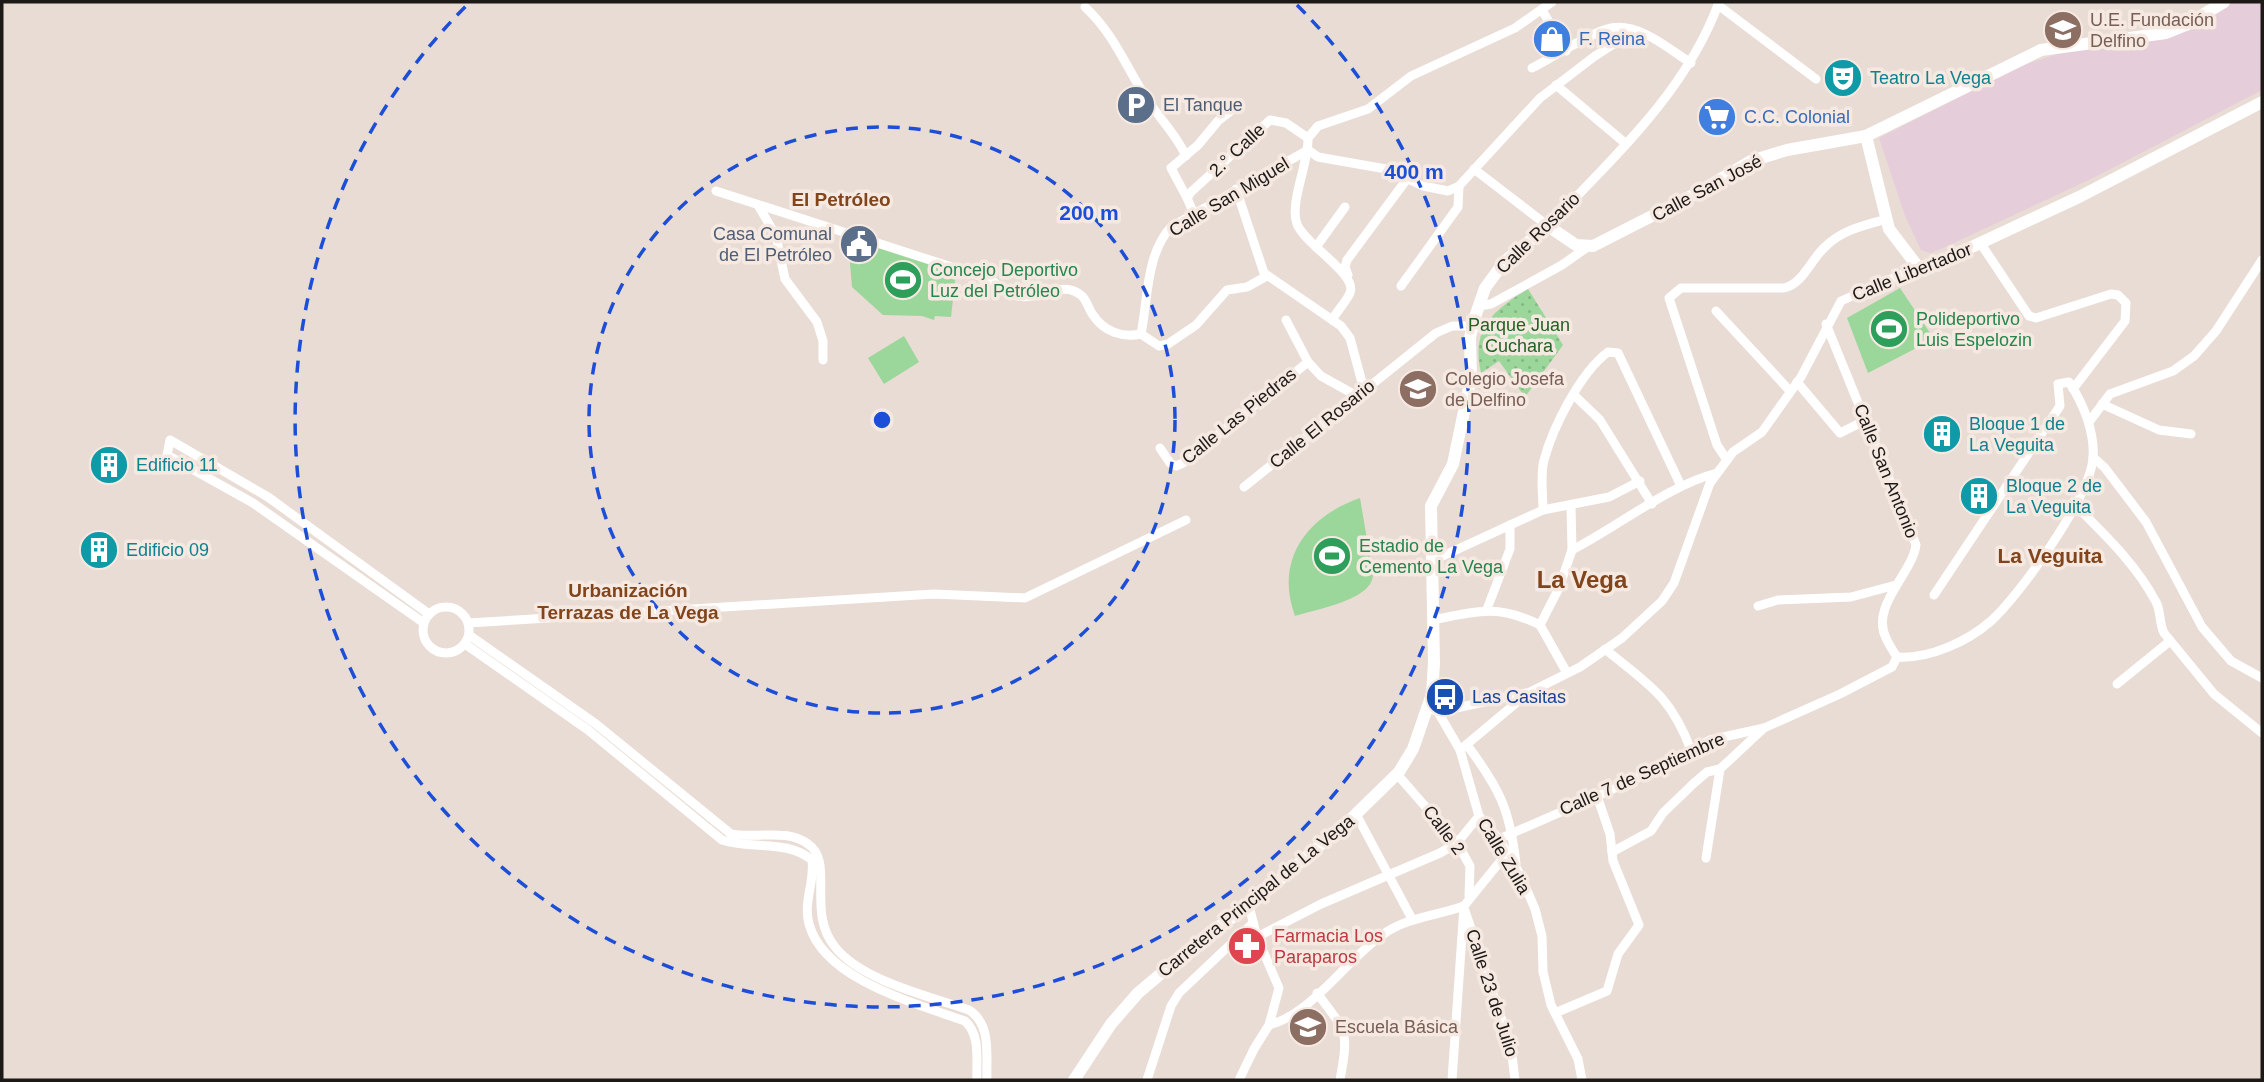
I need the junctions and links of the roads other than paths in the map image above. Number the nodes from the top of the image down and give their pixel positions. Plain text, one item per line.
1 (1552, 2) edge
2 (2224, 2) edge
3 (1718, 3) edge
4 (1086, 7) dead end
5 (1542, 10) junction
6 (1634, 31) junction
7 (1566, 51) junction
8 (1691, 63) junction
9 (1532, 68) dead end
10 (1816, 79) dead end
11 (1556, 85) junction
12 (2262, 102) edge
13 (1236, 107) dead end
14 (1866, 136) junction
15 (1308, 138) junction
16 (1625, 143) junction
17 (1308, 150) junction
18 (1186, 156) junction
19 (1474, 169) junction
20 (1407, 179) junction
21 (1459, 186) junction
22 (1236, 189) junction
23 (716, 191) dead end
24 (1187, 198) junction
25 (758, 205) junction
26 (1345, 207) dead end
27 (1194, 214) junction
28 (1887, 219) junction
29 (1548, 226) junction
30 (1982, 244) junction
31 (1315, 247) junction
32 (1586, 248) junction
33 (2262, 260) edge
34 (1918, 267) junction
35 (1348, 275) junction
36 (1267, 276) junction
37 (1401, 286) dead end
38 (1479, 306) junction
39 (1716, 311) dead end
40 (1286, 320) dead end
41 (1332, 320) junction
42 (1826, 324) junction
43 (1473, 326) junction
44 (1141, 334) junction
45 (823, 360) dead end
46 (1308, 362) junction
47 (1797, 382) junction
48 (2073, 389) junction
49 (1790, 391) junction
50 (1361, 393) junction
51 (1574, 395) junction
52 (2102, 404) junction
53 (1866, 420) junction
54 (2089, 422) junction
55 (2191, 434) dead end
56 (1160, 448) dead end
57 (2093, 457) junction
58 (1727, 460) junction
59 (1717, 473) junction
60 (1640, 481) junction
61 (1681, 486) junction
62 (1244, 487) dead end
63 (1652, 504) junction
64 (2075, 505) junction
65 (1572, 506) junction
66 (1543, 510) junction
67 (1186, 520) dead end
68 (1510, 525) junction
69 (1572, 550) junction
70 (1432, 561) junction
71 (1896, 585) junction
72 (1934, 595) dead end
73 (1758, 606) dead end
74 (1487, 609) junction
75 (429, 614) junction
76 (1433, 620) junction
77 (424, 623) junction
78 (468, 623) junction
79 (1540, 625) junction
80 (467, 640) junction
81 (2170, 641) junction
82 (1605, 649) junction
83 (1897, 657) junction
84 (1567, 673) junction
85 (2262, 678) edge
86 (2117, 684) dead end
87 (1528, 693) junction
88 (1433, 709) junction
89 (1764, 728) junction
90 (2262, 733) edge
91 (1464, 747) junction
92 (1691, 750) junction
93 (1720, 769) junction
94 (1397, 774) junction
95 (1597, 796) junction
96 (1356, 814) junction
97 (1479, 816) junction
98 (1512, 832) junction
99 (1499, 839) junction
100 (1457, 843) junction
101 (1612, 852) junction
102 (1507, 853) junction
103 (1706, 858) dead end
104 (1516, 868) junction
105 (1391, 875) junction
106 (1469, 896) junction
107 (1249, 906) junction
108 (1464, 906) junction
109 (1412, 919) junction
110 (1253, 923) junction
111 (1257, 937) junction
112 (1317, 993) junction
113 (1555, 1013) junction
114 (1269, 1025) junction
115 (977, 1080) edge
116 (987, 1080) edge
117 (1074, 1080) edge
118 (1147, 1080) edge
119 (1239, 1080) edge
120 (1340, 1080) edge
121 (1452, 1080) edge
122 (1515, 1080) edge
123 (1582, 1080) edge

1 - 5 street
2 - 14 street, Calle San José
3 - 8 street, Calle Rosario
3 - 10 street
4 - 18 street
5 - 7 street
5 - 15 street
6 - 7 street
6 - 8 street
6 - 11 street
7 - 9 street
8 - 16 street, Calle Rosario
11 - 16 street
11 - 19 street
12 - 30 street, Calle Libertador
13 - 18 street
14 - 28 street
14 - 32 street, Calle San José
15 - 17 street, Calle San Miguel
15 - 24 street, 2.° Calle
16 - 29 street, Calle Rosario
17 - 20 street
17 - 22 street, Calle San Miguel
17 - 31 street
18 - 24 street
19 - 21 street
19 - 29 street
20 - 21 street
20 - 35 street
21 - 37 street
22 - 27 street, Calle San Miguel
22 - 36 street
23 - 25 street
24 - 27 street
25 - 44 street
25 - 45 street
26 - 31 street
27 - 44 street, Calle San Miguel
28 - 34 street
28 - 58 street
29 - 32 street
29 - 38 street, Calle Rosario
30 - 34 street, Calle Libertador
30 - 48 street
31 - 35 street
32 - 38 street
33 - 52 street
34 - 42 street, Calle Libertador
35 - 41 street
36 - 41 street
36 - 44 street
38 - 43 street, Calle Rosario
39 - 49 street
40 - 46 street
41 - 50 street
42 - 47 street, Calle Libertador
42 - 53 street, Calle San Antonio
43 - 50 street, Calle El Rosario
43 - 70 street, Calle Rosario
46 - 50 street, Calle Las Piedras
46 - 56 street, Calle Las Piedras
47 - 49 street, Calle Libertador
47 - 53 street
48 - 54 street
48 - 72 street
49 - 58 street, Calle Libertador
50 - 62 street, Calle El Rosario
51 - 60 street
51 - 61 street
51 - 66 street
52 - 54 street
52 - 55 street
53 - 71 street, Calle San Antonio
54 - 57 street
57 - 64 street
57 - 85 street
58 - 59 street, Calle Libertador
59 - 61 street
59 - 82 street, Calle Libertador
60 - 63 street
60 - 65 street
61 - 63 street
63 - 69 street
64 - 81 street
64 - 83 street
65 - 66 street
65 - 69 street
66 - 68 street
67 - 78 street
68 - 70 street
68 - 74 street
69 - 79 street
70 - 76 street, Calle Rosario
71 - 73 street
71 - 83 street, Calle San Antonio
74 - 76 street
74 - 79 street
75 - 77 street
75 - 77 street
75 - 78 street
76 - 88 street, Calle Rosario
77 - 80 street
78 - 80 street
79 - 84 street
80 - 115 street
80 - 116 street
81 - 86 street
81 - 90 street
82 - 84 street, Calle Libertador
82 - 92 street
83 - 89 street, Calle 7 de Septiembre
84 - 87 street, Calle Libertador
87 - 88 street
87 - 91 street, Calle Libertador
88 - 91 street
88 - 94 street, Carretera Principal de La Vega
89 - 92 street, Calle 7 de Septiembre
89 - 93 street
91 - 97 street, Calle Zulia
91 - 98 street
92 - 95 street, Calle 7 de Septiembre
93 - 101 street
93 - 103 street
94 - 96 street, Carretera Principal de La Vega
94 - 100 street, Calle 2
95 - 98 street, Calle 7 de Septiembre
95 - 101 street
96 - 105 street
96 - 107 street, Carretera Principal de La Vega
97 - 99 street, Calle Zulia
97 - 100 street
98 - 99 street, Calle 7 de Septiembre
98 - 104 street
99 - 102 street, Calle Zulia
100 - 105 street
100 - 106 street, Calle 2
101 - 113 street
102 - 104 street, Calle Zulia
102 - 106 street
104 - 113 street, Calle Zulia
105 - 109 street
105 - 111 street
106 - 108 street
107 - 110 street
107 - 117 street, Carretera Principal de La Vega
108 - 109 street
108 - 121 street
108 - 122 street, Calle 23 de Julio
109 - 112 street
110 - 111 street
110 - 118 street
111 - 114 street
112 - 114 street
112 - 120 street
113 - 123 street, Calle Zulia
114 - 119 street

